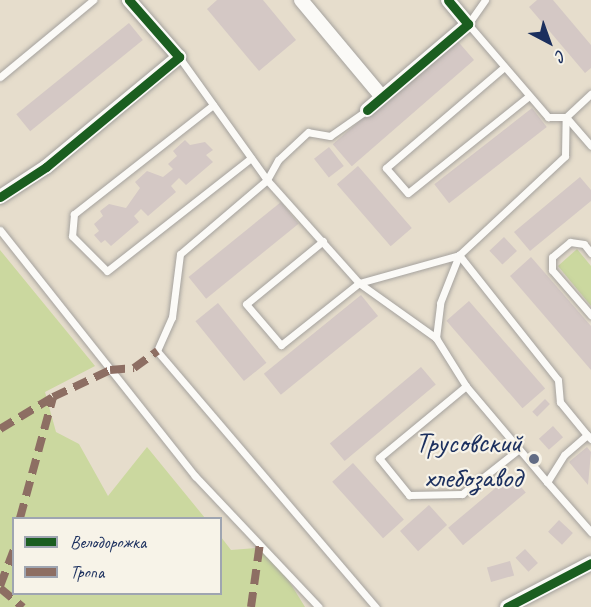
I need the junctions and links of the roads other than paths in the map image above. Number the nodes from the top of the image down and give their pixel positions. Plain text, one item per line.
1 (93, 0) edge
2 (129, 0) edge
3 (301, 0) edge
4 (448, 0) edge
5 (485, 0) edge
6 (468, 24) junction
7 (179, 57) junction
8 (503, 68) junction
9 (0, 77) edge
10 (591, 94) edge
11 (528, 96) junction
12 (382, 97) junction
13 (213, 105) junction
14 (367, 110) joint
15 (566, 117) junction
16 (591, 146) edge
17 (251, 158) junction
18 (267, 180) junction
19 (0, 197) edge
20 (0, 230) edge
21 (323, 241) junction
22 (591, 253) edge
23 (459, 255) junction
24 (359, 283) junction
25 (591, 315) edge
26 (436, 338) junction
27 (466, 386) junction
28 (589, 437) edge
29 (518, 450) junction
30 (547, 482) junction
31 (591, 532) edge
32 (591, 563) edge
33 (319, 607) edge
34 (376, 607) edge
35 (507, 607) edge

1 - 9 lane
2 - 7 street
3 - 12 street
4 - 6 street
5 - 6 lane
6 - 8 lane
6 - 12 street
7 - 13 lane
7 - 19 street
8 - 11 lane
8 - 11 lane
10 - 15 lane
11 - 15 lane
12 - 14 street
13 - 17 lane
13 - 17 lane
14 - 18 lane
15 - 16 lane
15 - 23 lane
17 - 18 lane
18 - 21 lane
18 - 34 lane
20 - 33 lane
21 - 24 lane
21 - 24 lane
22 - 25 lane
23 - 24 lane
23 - 26 lane
23 - 28 lane
24 - 26 lane
26 - 27 lane
27 - 29 lane
27 - 29 lane
28 - 30 lane
29 - 30 lane
30 - 31 lane
32 - 35 street

